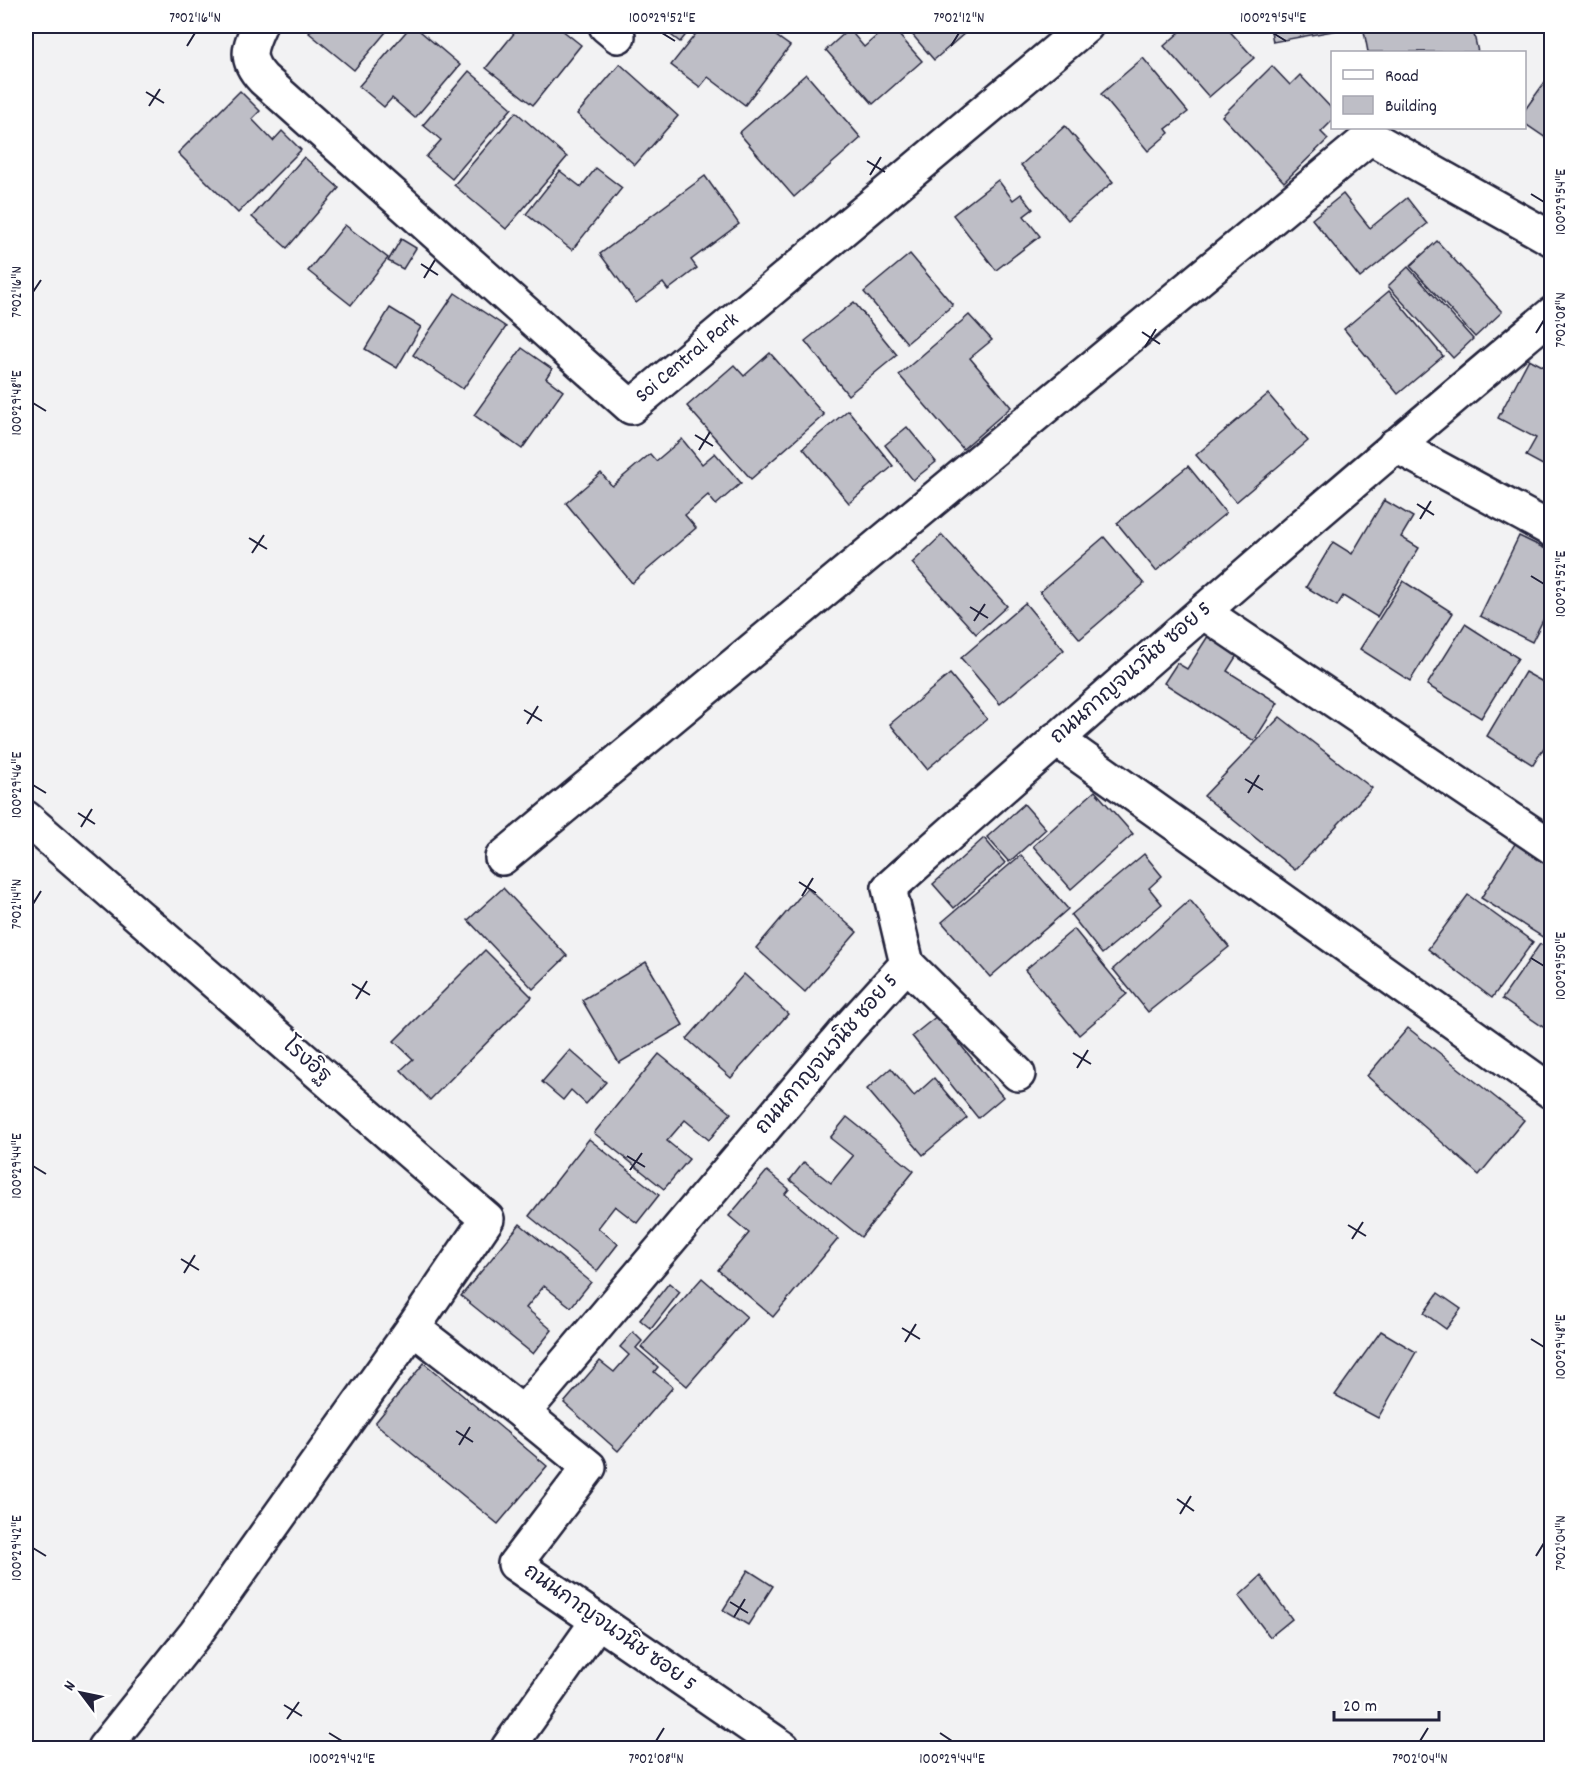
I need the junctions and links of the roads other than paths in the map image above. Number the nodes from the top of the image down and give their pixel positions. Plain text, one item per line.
1 (259, 26) edge
2 (1086, 26) edge
3 (1551, 239) edge
4 (1551, 314) edge
5 (1395, 445) junction
6 (1551, 530) edge
7 (1203, 612) junction
8 (1056, 739) junction
9 (26, 818) edge
10 (1551, 847) edge
11 (502, 858) dead end
12 (907, 964) junction
13 (1018, 1074) dead end
14 (1551, 1092) edge
15 (413, 1328) junction
16 (523, 1413) junction
17 (597, 1622) junction
18 (104, 1749) edge
19 (508, 1749) edge
20 (783, 1749) edge

1 - 2 street, Soi Central Park
3 - 11 street
4 - 5 street, ถนนกาญจนวนิช ซอย 5
5 - 6 street
5 - 7 street, ถนนกาญจนวนิช ซอย 5
7 - 8 street, ถนนกาญจนวนิช ซอย 5
7 - 10 street
8 - 12 street, ถนนกาญจนวนิช ซอย 5
8 - 14 street
9 - 15 street, โรงอิฐ
12 - 13 street
12 - 16 street, ถนนกาญจนวนิช ซอย 5
15 - 16 street
15 - 18 street
16 - 17 street, ถนนกาญจนวนิช ซอย 5
17 - 19 street
17 - 20 street, ถนนกาญจนวนิช ซอย 5

